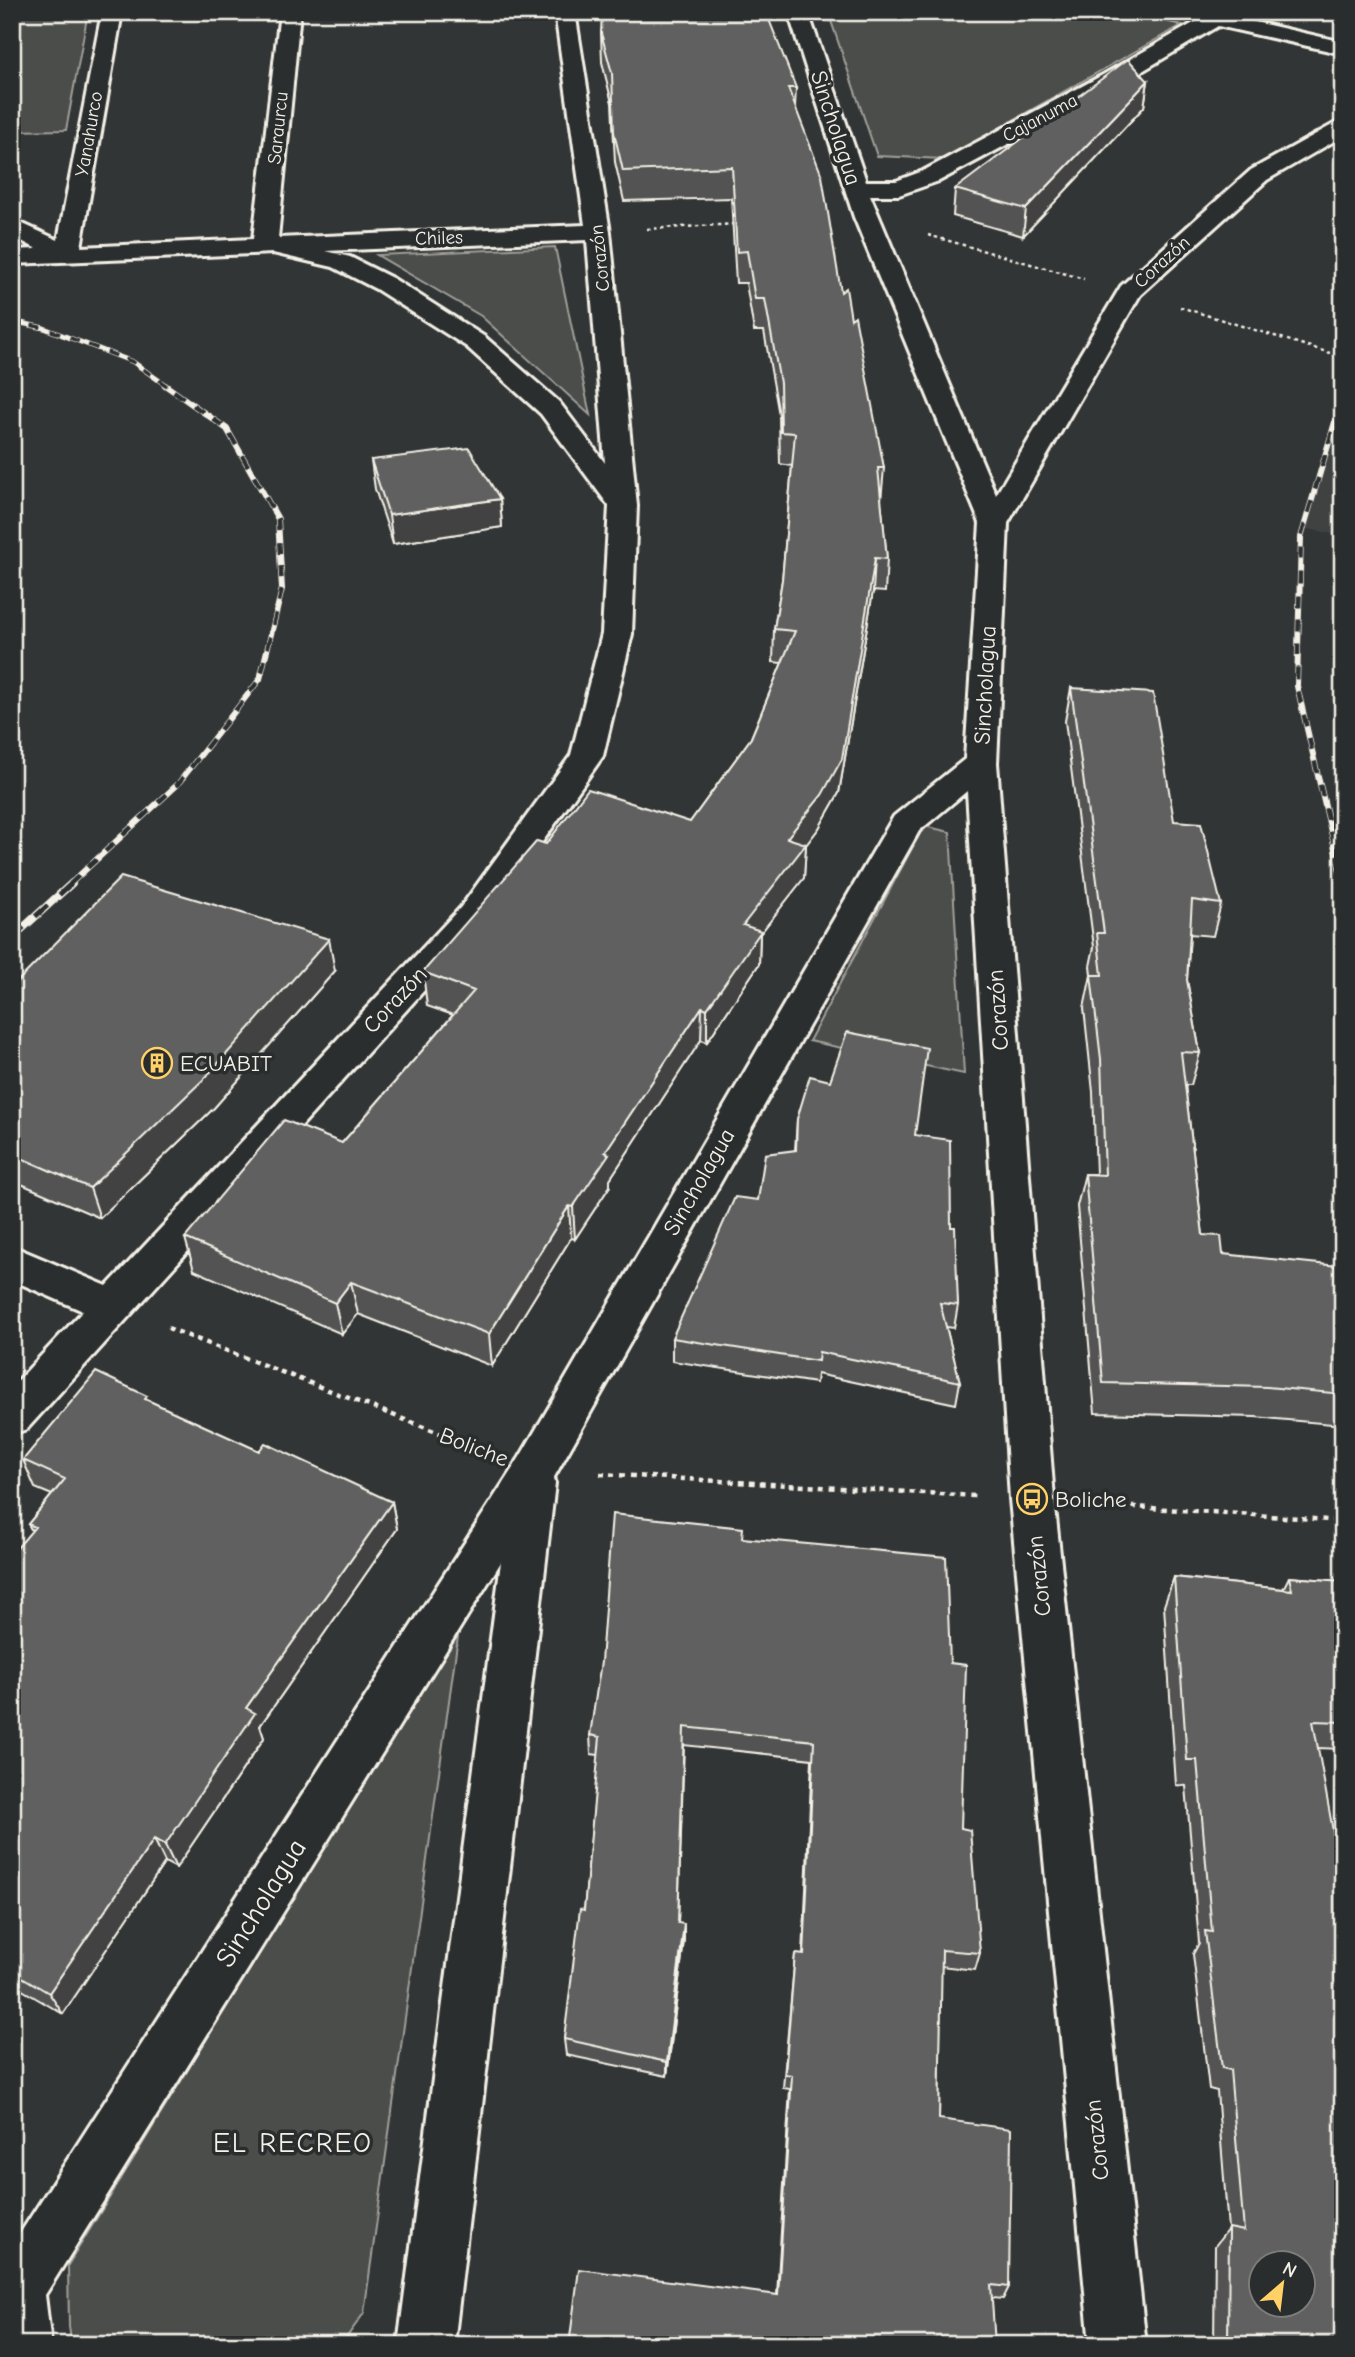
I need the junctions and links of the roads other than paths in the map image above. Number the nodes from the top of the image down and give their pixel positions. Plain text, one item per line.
1 (112, 12) edge
2 (290, 12) edge
3 (565, 12) edge
4 (798, 12) edge
5 (1182, 12) edge
6 (1300, 12) edge
7 (1214, 20) junction
8 (1290, 36) junction
9 (1343, 48) edge
10 (1343, 125) edge
11 (855, 188) junction
12 (12, 226) edge
13 (598, 232) junction
14 (265, 244) junction
15 (67, 255) junction
16 (12, 257) edge
17 (623, 506) junction
18 (994, 523) junction
19 (981, 763) junction
20 (12, 1262) edge
21 (111, 1306) junction
22 (12, 1416) edge
23 (535, 1470) junction
24 (23, 2345) edge
25 (426, 2345) edge
26 (1118, 2345) edge

1 - 15 street, Yanahurco
2 - 14 street, Saraurcu
3 - 13 street, Corazón
4 - 11 street, Sincholagua
5 - 7 street
6 - 8 street
7 - 8 street
7 - 11 street, Cajanuma
8 - 9 street
10 - 18 street, Corazón
11 - 18 street, Sincholagua
12 - 15 street
13 - 14 street, Chiles
13 - 17 street, Corazón
14 - 15 street, Chiles
14 - 17 street
15 - 16 street, Chiles
17 - 21 street, Corazón
18 - 19 street, Sincholagua
19 - 23 street, Sincholagua
19 - 26 street, Corazón
20 - 21 street
21 - 22 street, Corazón
23 - 24 street, Sincholagua
23 - 25 street, Sincholagua

